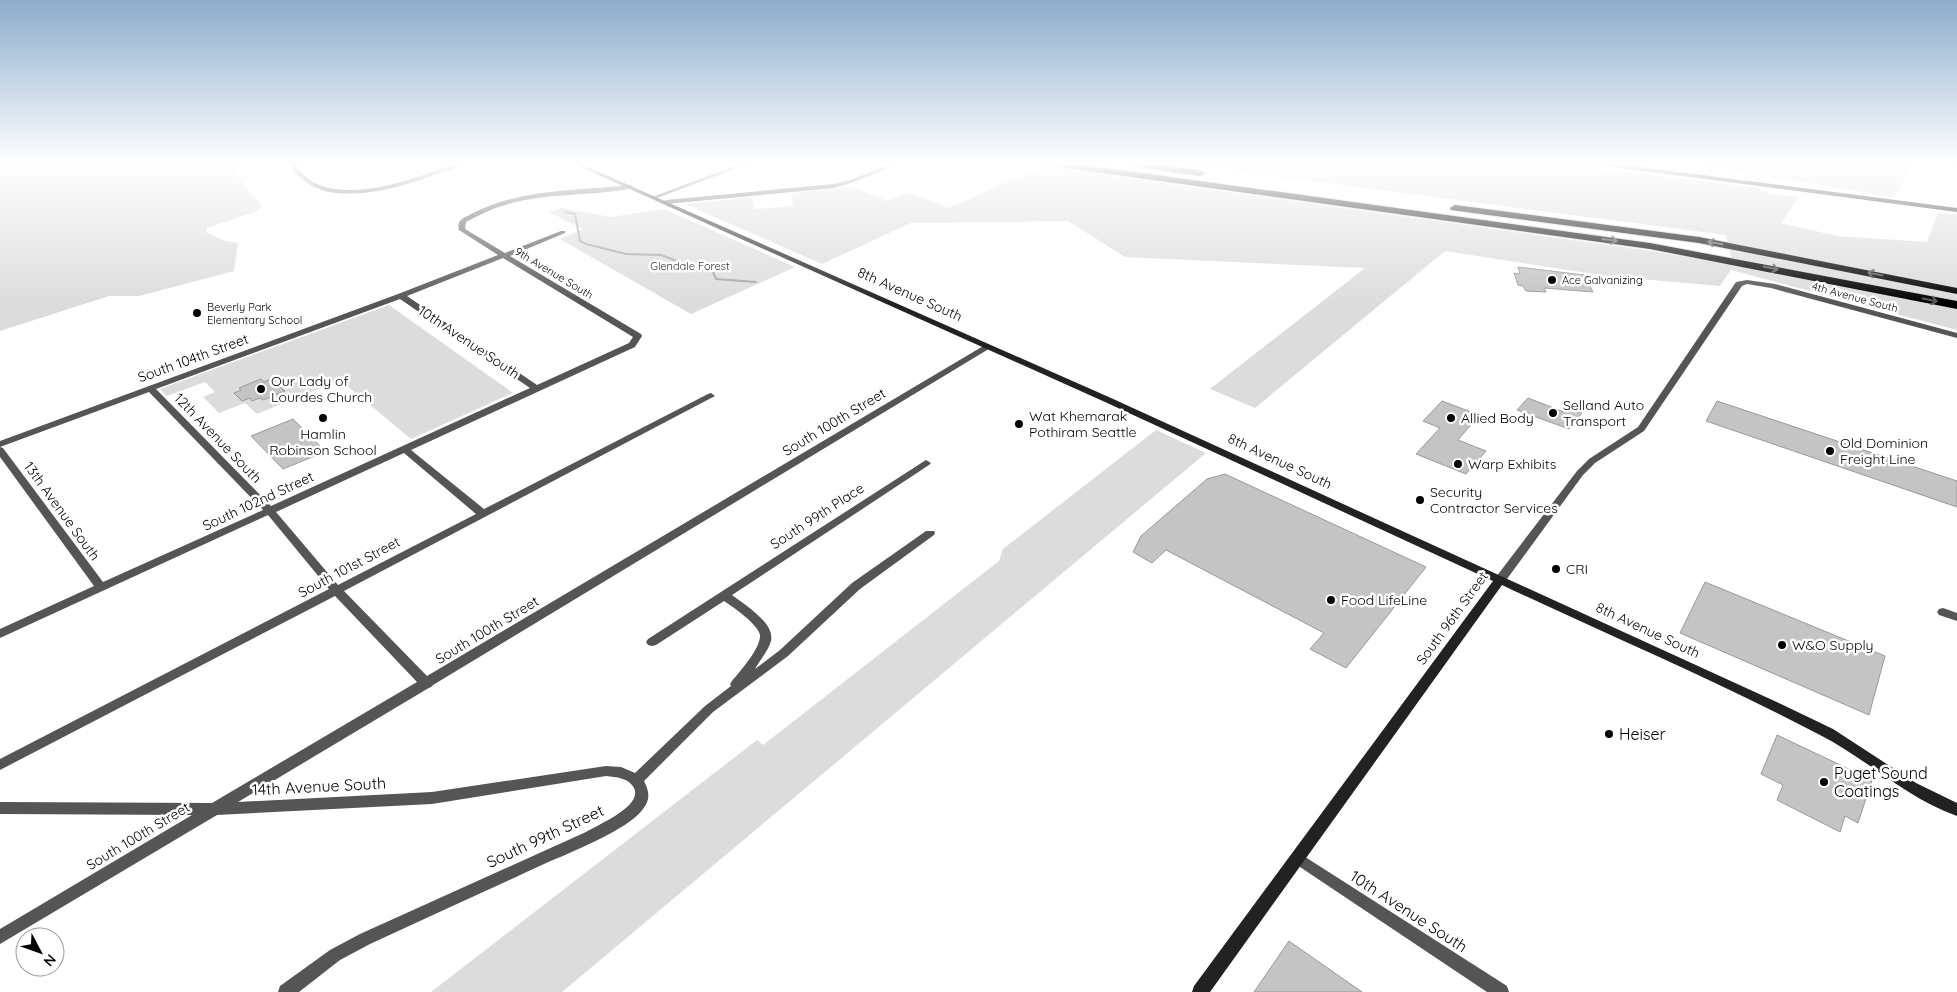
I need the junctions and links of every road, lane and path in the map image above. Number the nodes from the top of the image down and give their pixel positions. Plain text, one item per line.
1 (484, 210) edge
2 (684, 210) edge
3 (1393, 210) edge
4 (1468, 210) edge
5 (563, 232) dead end
6 (503, 256) junction
7 (1747, 282) joint
8 (1957, 290) edge
9 (401, 296) junction
10 (1957, 305) edge
11 (1957, 336) edge
12 (636, 341) joint
13 (988, 347) junction
14 (150, 388) junction
15 (537, 389) junction
16 (711, 396) dead end
17 (0, 444) edge
18 (405, 449) junction
19 (0, 450) edge
20 (926, 463) dead end
21 (270, 511) junction
22 (483, 514) junction
23 (930, 533) dead end
24 (1500, 580) junction
25 (101, 588) junction
26 (337, 591) junction
27 (724, 595) junction
28 (1944, 612) dead end
29 (1957, 617) edge
30 (0, 634) edge
31 (652, 642) dead end
32 (427, 684) junction
33 (730, 692) junction
34 (0, 765) edge
35 (636, 780) junction
36 (0, 808) edge
37 (213, 809) junction
38 (1957, 810) edge
39 (1299, 859) junction
40 (0, 937) edge
41 (286, 992) edge
42 (1200, 992) edge
43 (1501, 992) edge

1 - 6 street, 9th Avenue South
2 - 13 street, 8th Avenue South
3 -> 10 highway
8 -> 4 highway
5 - 6 street, South 104th Street
6 - 9 street, South 104th Street
6 - 12 street, 9th Avenue South
7 - 11 street, 4th Avenue South
7 - 24 street, South 96th Street
9 - 14 street, South 104th Street
9 - 15 street, 10th Avenue South
12 - 15 street, South 102nd Street
13 - 24 street, 8th Avenue South
13 - 32 street, South 100th Street
14 - 17 street, South 104th Street
14 - 21 street, 12th Avenue South
15 - 18 street, South 102nd Street
16 - 22 street, South 101st Street
18 - 21 street, South 102nd Street
18 - 22 street
19 - 25 street, 13th Avenue South
20 - 27 street, South 99th Place
21 - 25 street, South 102nd Street
21 - 26 street, 12th Avenue South
22 - 26 street, South 101st Street
23 - 33 street
24 - 38 street, 8th Avenue South
24 - 39 street, South 96th Street
25 - 30 street, South 102nd Street
26 - 32 street, 12th Avenue South
26 - 34 street, South 101st Street
27 - 31 street, South 99th Place
27 - 33 street
28 - 29 street
32 - 37 street, South 100th Street
33 - 35 street
35 - 37 street, 14th Avenue South
35 - 41 street, South 99th Street
36 - 37 street, 14th Avenue South
37 - 40 street, South 100th Street
39 - 42 street, South 96th Street
39 - 43 street, 10th Avenue South

